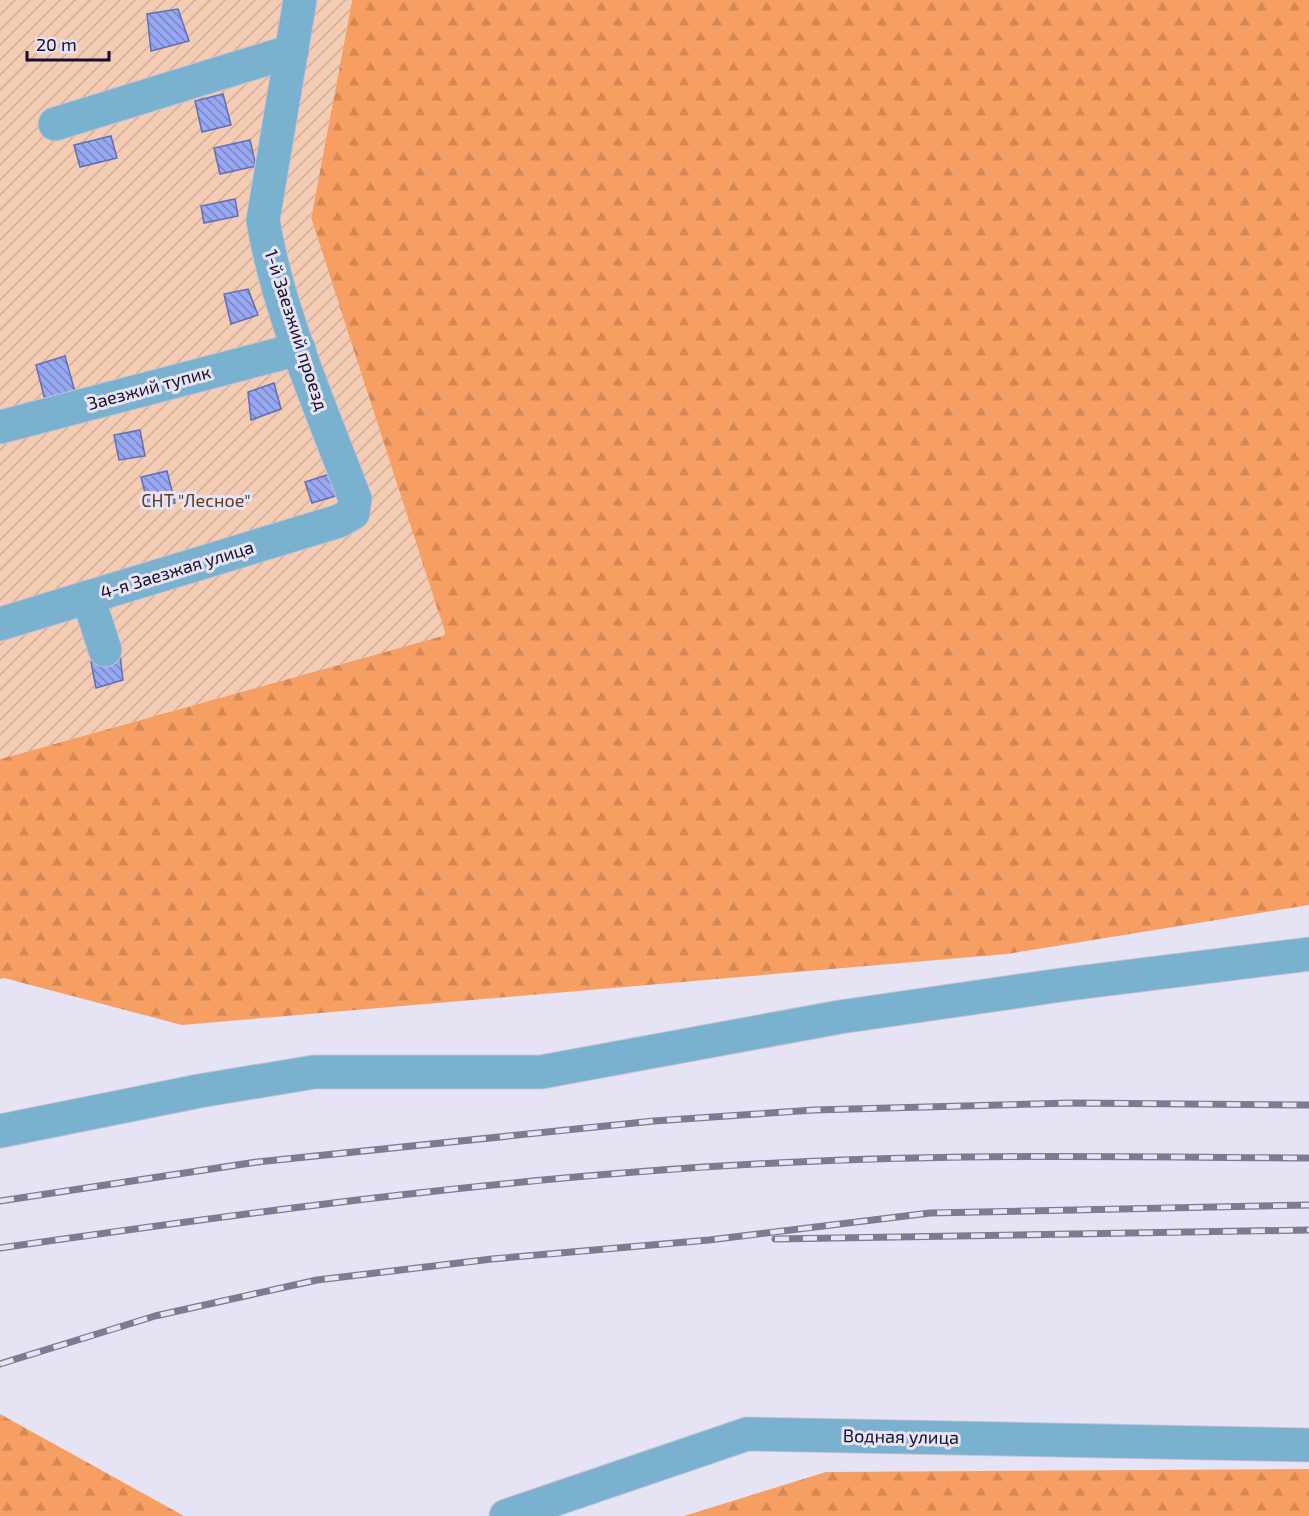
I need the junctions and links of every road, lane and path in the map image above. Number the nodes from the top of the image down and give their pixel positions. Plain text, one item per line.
1 (300, 0) edge
2 (291, 51) junction
3 (55, 124) dead end
4 (299, 349) junction
5 (0, 427) edge
6 (353, 513) joint
7 (88, 597) junction
8 (0, 624) edge
9 (105, 650) dead end
10 (1309, 954) edge
11 (0, 1131) edge
12 (1309, 1445) edge
13 (506, 1516) edge

1 - 2 street, 1-й Заезжий проезд
2 - 3 street
2 - 4 street, 1-й Заезжий проезд
4 - 5 street, Заезжий тупик
4 - 6 street, 1-й Заезжий проезд
6 - 7 street, 4-я Заезжая улица
7 - 8 street, 4-я Заезжая улица
7 - 9 street
10 - 11 street
12 - 13 street, Водная улица

